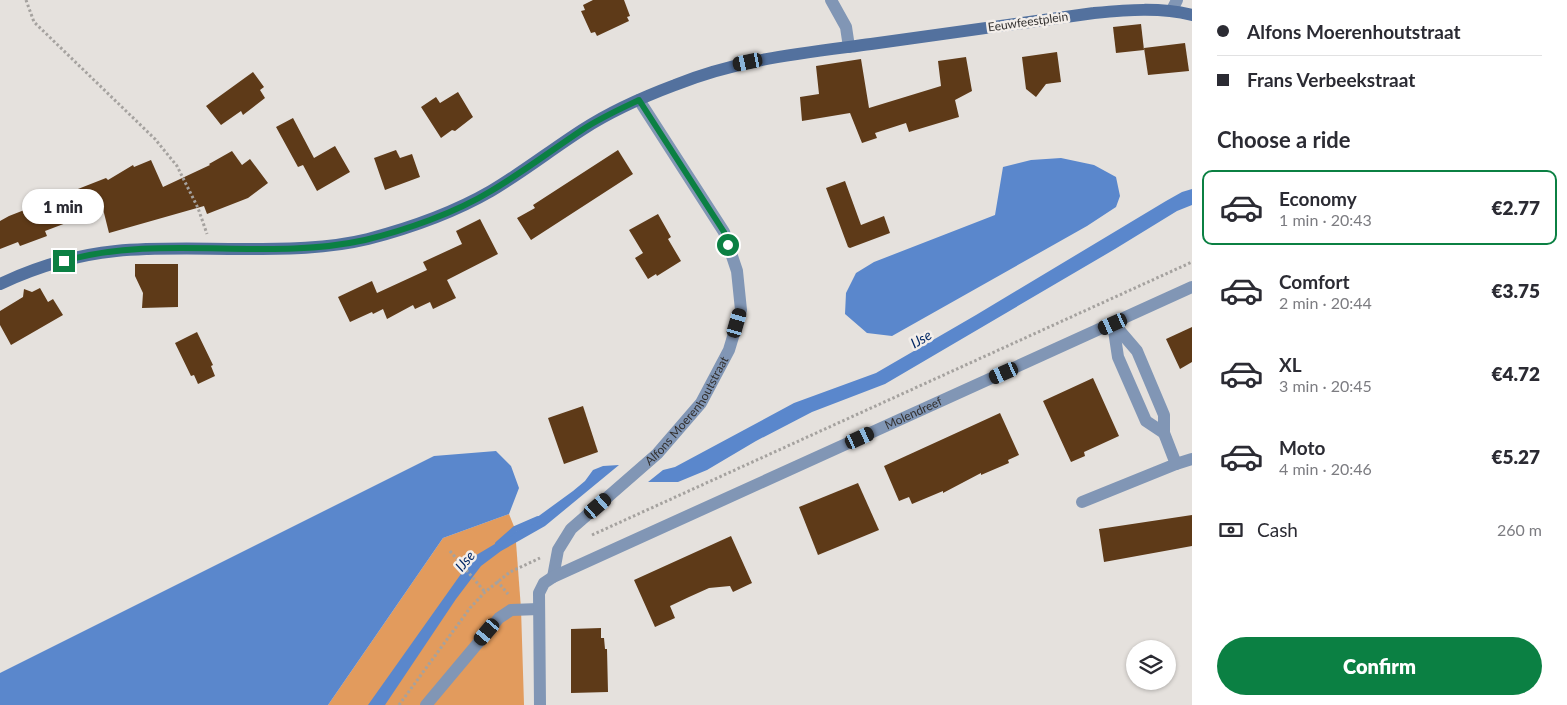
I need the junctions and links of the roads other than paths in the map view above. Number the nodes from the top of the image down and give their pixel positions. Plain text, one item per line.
1 (831, 0) edge
2 (1174, 5) edge
3 (1192, 15) edge
4 (849, 47) junction
5 (639, 100) junction
6 (0, 284) edge
7 (1192, 287) edge
8 (1113, 324) junction
9 (1164, 433) junction
10 (1192, 459) edge
11 (1176, 464) junction
12 (1082, 502) dead end
13 (553, 577) junction
14 (540, 609) junction
15 (426, 705) edge
16 (540, 705) edge

1 - 4 street
2 - 3 main road, Eeuwfeestplein
2 - 4 main road, Eeuwfeestplein
4 - 5 main road, Eeuwfeestplein
5 - 6 main road, Eeuwfeestplein
5 - 13 street, Alfons Moerenhoutstraat
7 - 8 street, Molendreef
8 - 9 street
8 - 9 street
8 - 13 street, Molendreef
9 - 11 street
10 - 11 street
11 - 12 street
13 - 14 street, Alfons Moerenhoutstraat
14 - 15 street
14 - 16 street, Alfons Moerenhoutstraat

